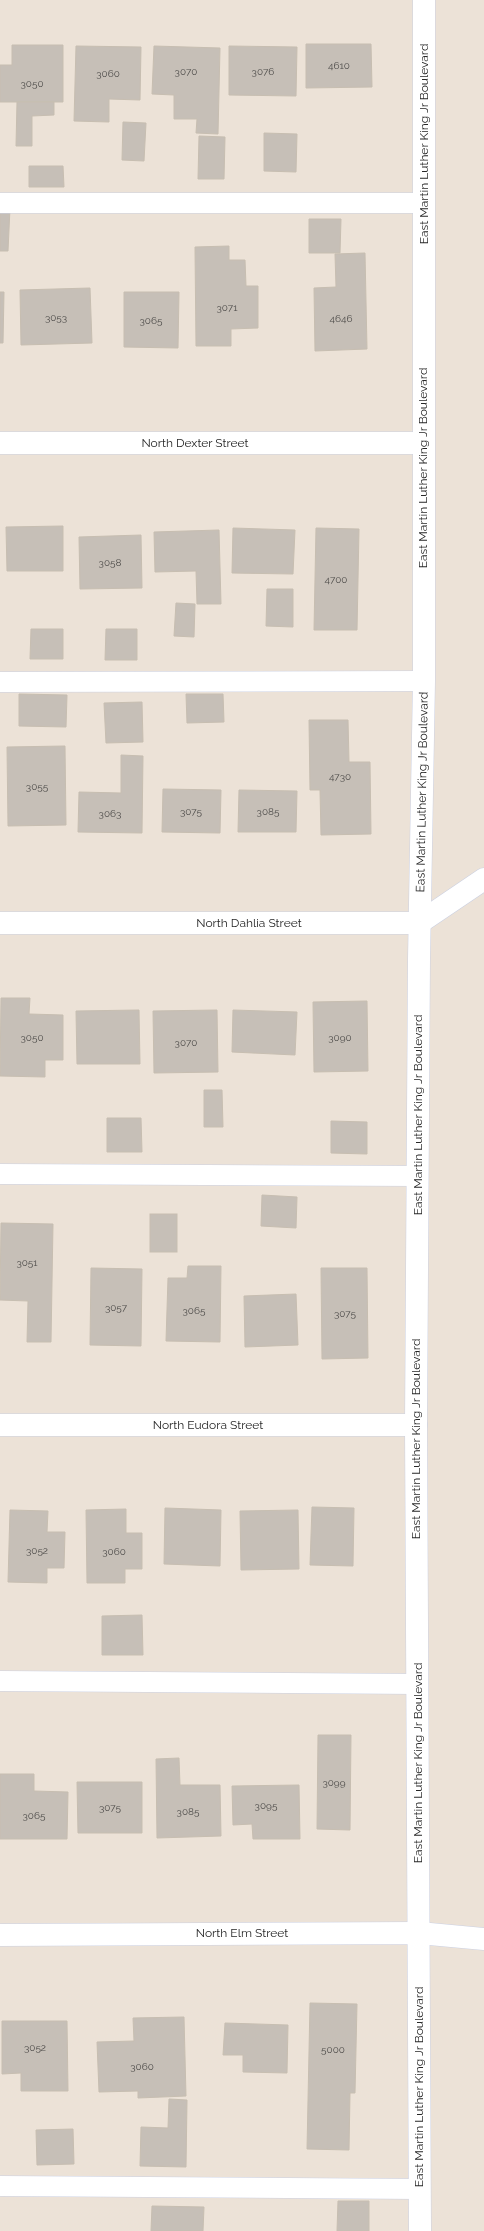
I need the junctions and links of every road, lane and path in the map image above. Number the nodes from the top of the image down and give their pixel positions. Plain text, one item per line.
1 (424, 0) edge
2 (0, 203) edge
3 (424, 203) junction
4 (0, 443) edge
5 (423, 443) junction
6 (424, 681) junction
7 (0, 682) edge
8 (484, 879) edge
9 (0, 923) edge
10 (419, 923) junction
11 (0, 1174) edge
12 (418, 1176) junction
13 (0, 1425) edge
14 (416, 1425) junction
15 (0, 1682) edge
16 (417, 1684) junction
17 (419, 1933) junction
18 (0, 1935) edge
19 (484, 1940) edge
20 (0, 2186) edge
21 (420, 2189) junction
22 (420, 2231) edge

1 - 3 main road, East Martin Luther King Jr Boulevard
2 - 3 lane
3 - 5 main road, East Martin Luther King Jr Boulevard
4 - 5 main road, North Dexter Street
5 - 6 main road, East Martin Luther King Jr Boulevard
6 - 7 lane
6 - 10 main road, East Martin Luther King Jr Boulevard
8 - 10 main road
9 - 10 main road, North Dahlia Street
10 - 12 main road, East Martin Luther King Jr Boulevard
11 - 12 lane
12 - 14 main road, East Martin Luther King Jr Boulevard
13 - 14 main road, North Eudora Street
14 - 16 main road, East Martin Luther King Jr Boulevard
15 - 16 lane
16 - 17 main road, East Martin Luther King Jr Boulevard
17 - 18 main road, North Elm Street
17 - 19 main road, North Elm Street
17 - 21 main road, East Martin Luther King Jr Boulevard
20 - 21 lane
21 - 22 main road, East Martin Luther King Jr Boulevard

